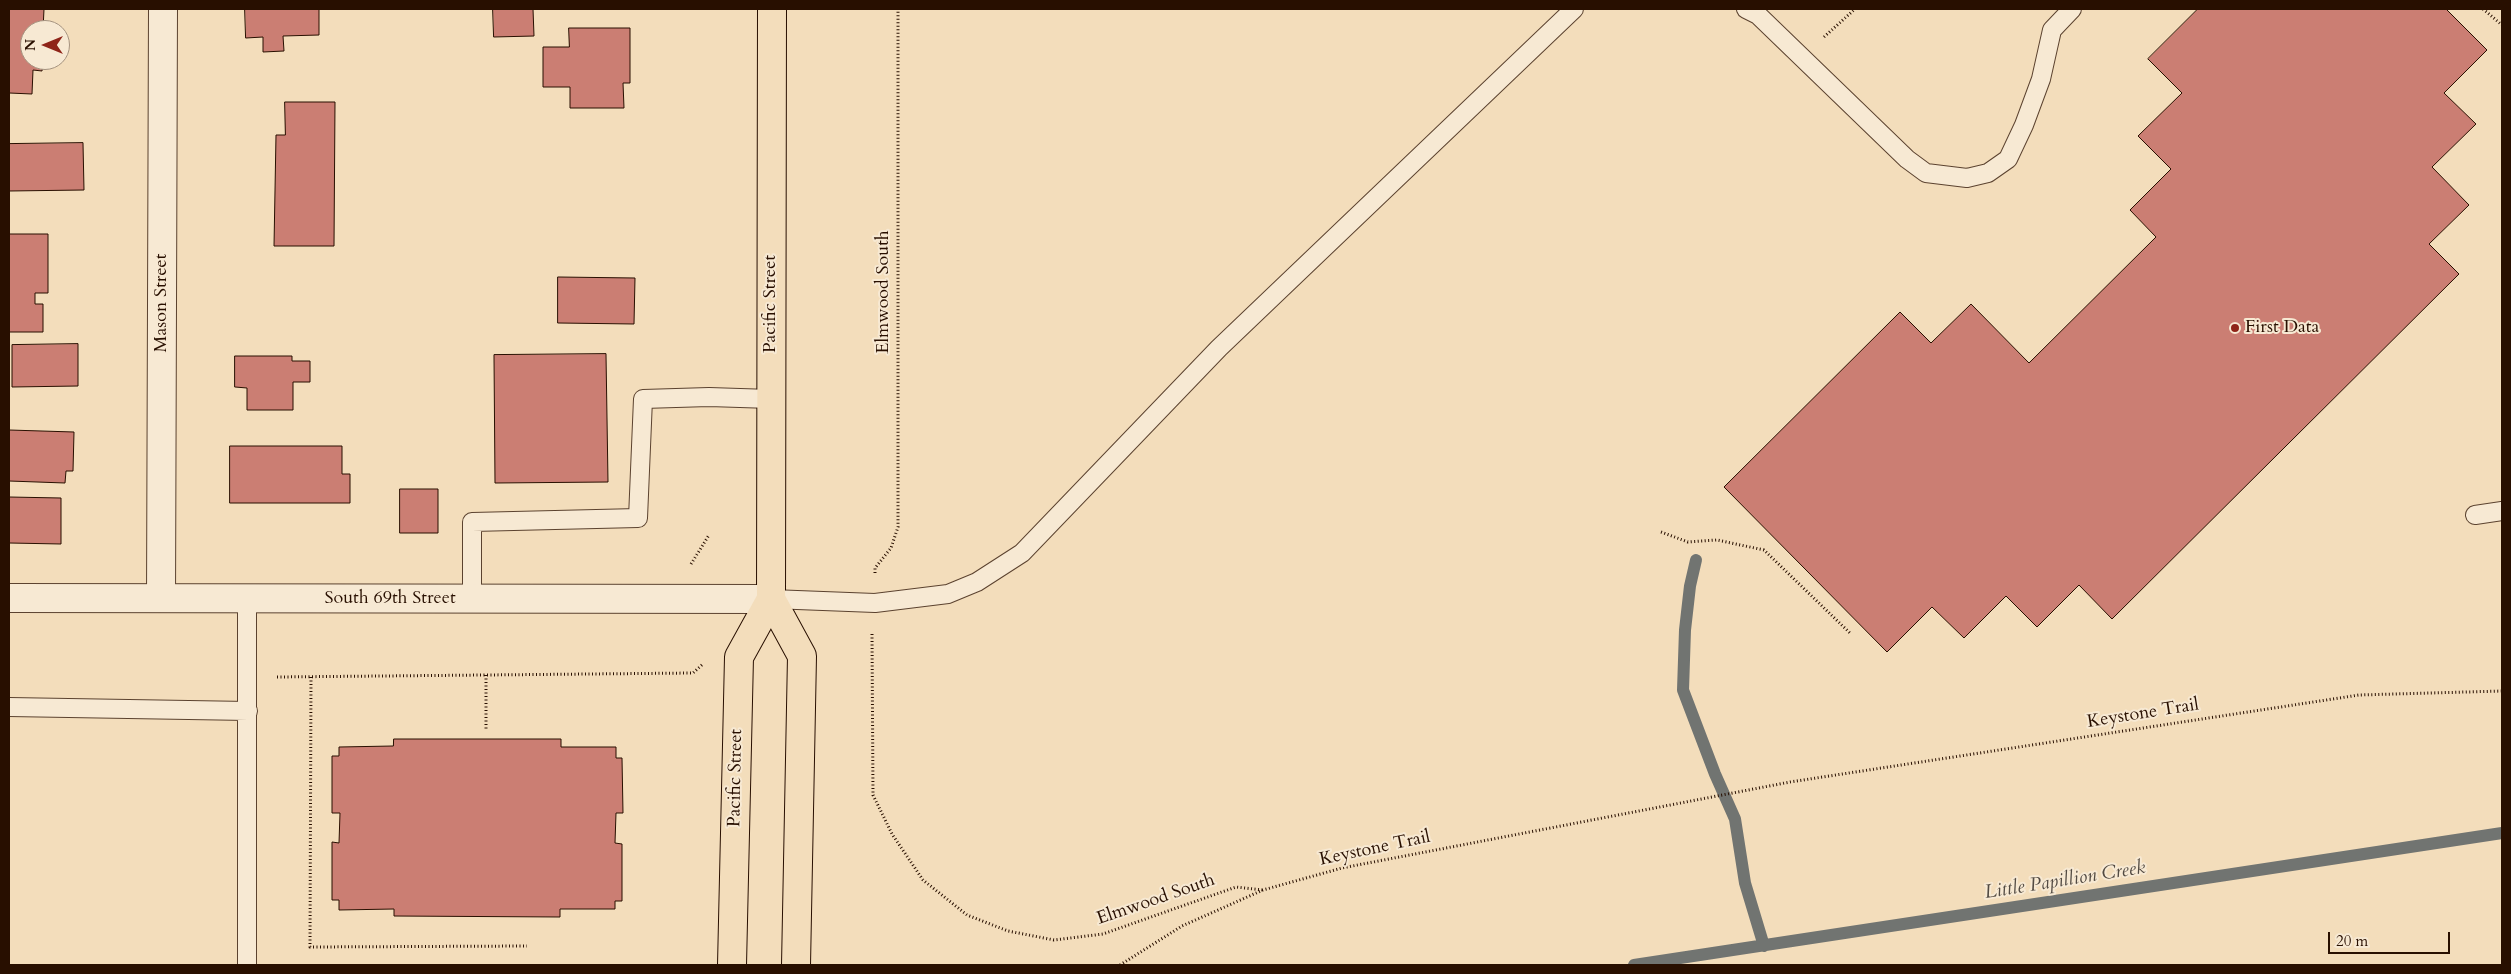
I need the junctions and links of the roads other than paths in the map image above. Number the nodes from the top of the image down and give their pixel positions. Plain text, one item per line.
1 (163, 9) edge
2 (772, 9) edge
3 (1574, 9) edge
4 (1746, 9) edge
5 (2072, 9) edge
6 (771, 399) junction
7 (2502, 511) edge
8 (2475, 515) dead end
9 (9, 598) edge
10 (161, 598) junction
11 (247, 599) junction
12 (472, 599) junction
13 (770, 599) junction
14 (9, 707) edge
15 (248, 711) junction
16 (247, 965) edge
17 (732, 965) edge
18 (796, 965) edge

1 - 10 street, Mason Street
2 - 6 main road, Pacific Street
3 - 13 lane
4 - 5 lane
6 - 12 lane
6 - 13 main road, Pacific Street
7 - 8 lane
9 - 10 street, South 69th Street
10 - 11 street, South 69th Street
11 - 12 street, South 69th Street
11 - 15 lane
12 - 13 street, South 69th Street
13 - 17 main road, Pacific Street
13 - 18 main road, Pacific Street
14 - 15 lane
15 - 16 lane

